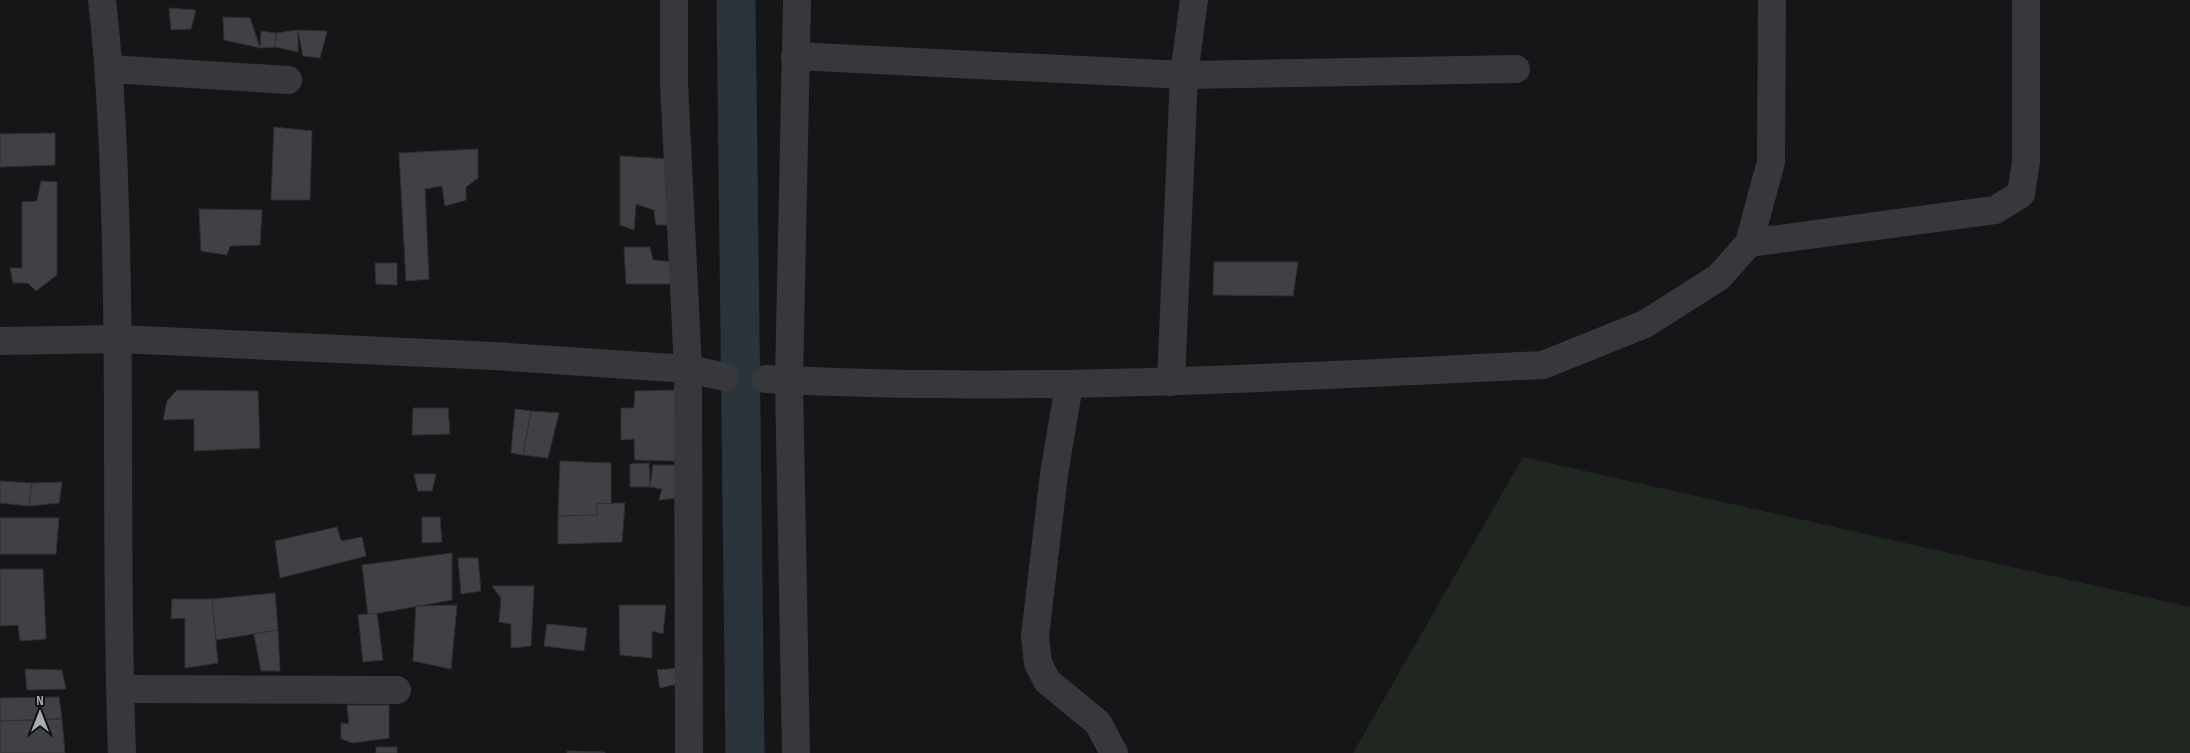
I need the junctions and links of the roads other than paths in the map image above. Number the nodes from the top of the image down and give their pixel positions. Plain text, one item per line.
1 (102, 0) edge
2 (674, 0) edge
3 (796, 0) edge
4 (1194, 0) edge
5 (1772, 0) edge
6 (2026, 0) edge
7 (795, 56) junction
8 (110, 69) junction
9 (1516, 69) dead end
10 (1184, 75) junction
11 (288, 80) dead end
12 (1749, 243) junction
13 (119, 339) junction
14 (0, 341) edge
15 (688, 369) junction
16 (725, 377) dead end
17 (778, 380) junction
18 (1171, 382) junction
19 (1069, 385) junction
20 (120, 689) junction
21 (398, 690) dead end
22 (122, 753) edge
23 (689, 753) edge
24 (796, 753) edge
25 (1114, 753) edge

1 - 8 street
2 - 15 street
3 - 7 street
4 - 10 street
5 - 12 street
6 - 12 street
7 - 10 street
7 - 17 street
8 - 11 street
8 - 13 street
9 - 10 street
10 - 18 street
12 - 18 street
13 - 14 street
13 - 15 street
13 - 20 street
15 - 16 street
15 - 23 street
17 - 19 street
17 - 24 street
18 - 19 street
19 - 25 street
20 - 21 street
20 - 22 street

